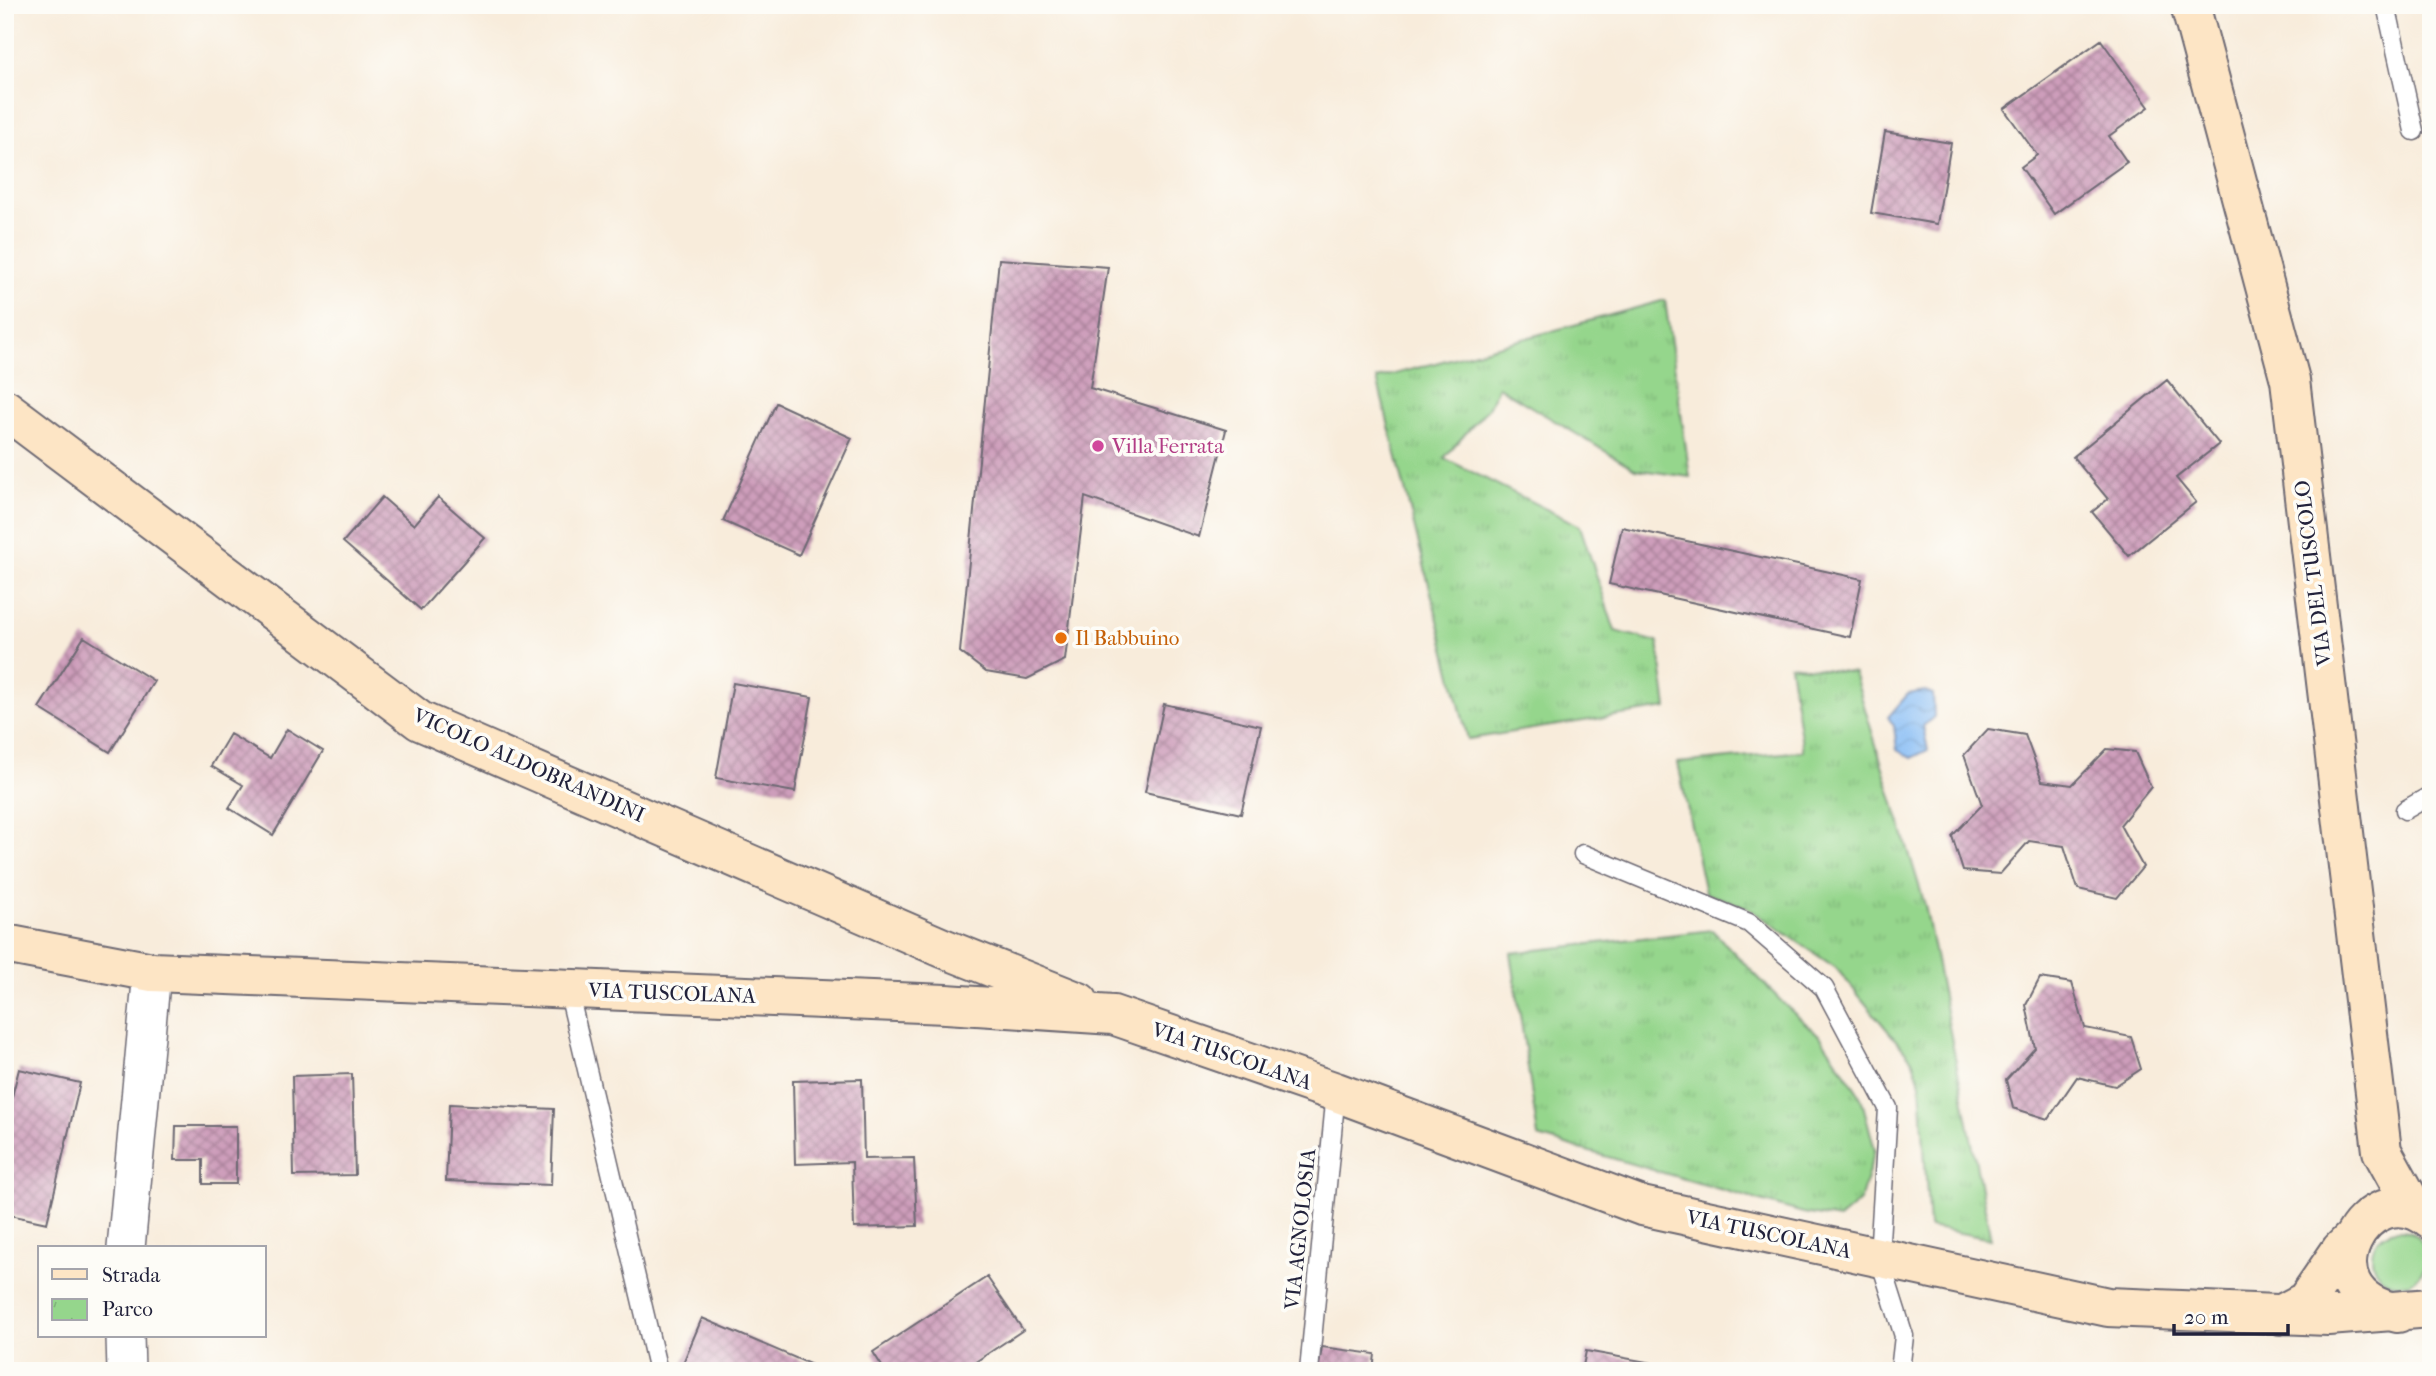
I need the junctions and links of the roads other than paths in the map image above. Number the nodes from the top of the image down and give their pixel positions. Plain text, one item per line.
1 (2190, 5) edge
2 (2386, 5) edge
3 (2414, 131) dead end
4 (5, 410) edge
5 (2431, 795) edge
6 (2405, 810) dead end
7 (1583, 854) dead end
8 (5, 944) edge
9 (943, 948) junction
10 (152, 972) junction
11 (568, 989) junction
12 (946, 1004) junction
13 (1113, 1015) junction
14 (1336, 1092) junction
15 (2382, 1151) junction
16 (2429, 1219) edge
17 (2353, 1237) junction
18 (126, 1246) edge
19 (1879, 1257) junction
20 (2418, 1309) edge
21 (2280, 1315) junction
22 (125, 1338) edge
23 (126, 1371) edge
24 (658, 1371) edge
25 (1309, 1371) edge
26 (1900, 1371) edge

1 - 15 street, VIA DEL TUSCOLO
2 - 3 lane
4 - 9 street, VICOLO ALDOBRANDINI
5 - 6 lane
7 - 19 lane
8 - 10 street, VIA TUSCOLANA
9 - 12 street
9 - 13 street, VICOLO ALDOBRANDINI
10 - 11 street, VIA TUSCOLANA
10 - 18 street
11 - 12 street, VIA TUSCOLANA
11 - 24 lane
12 - 13 street, VIA TUSCOLANA
13 - 14 street, VIA TUSCOLANA
14 - 19 street, VIA TUSCOLANA
14 - 25 lane, VIA AGNOLOSIA
15 - 16 street
15 - 17 street
16 - 17 street
17 - 20 street
17 - 21 street
19 - 21 street, VIA TUSCOLANA
19 - 26 lane
20 - 21 street, VIA TUSCOLANA
22 - 23 street

